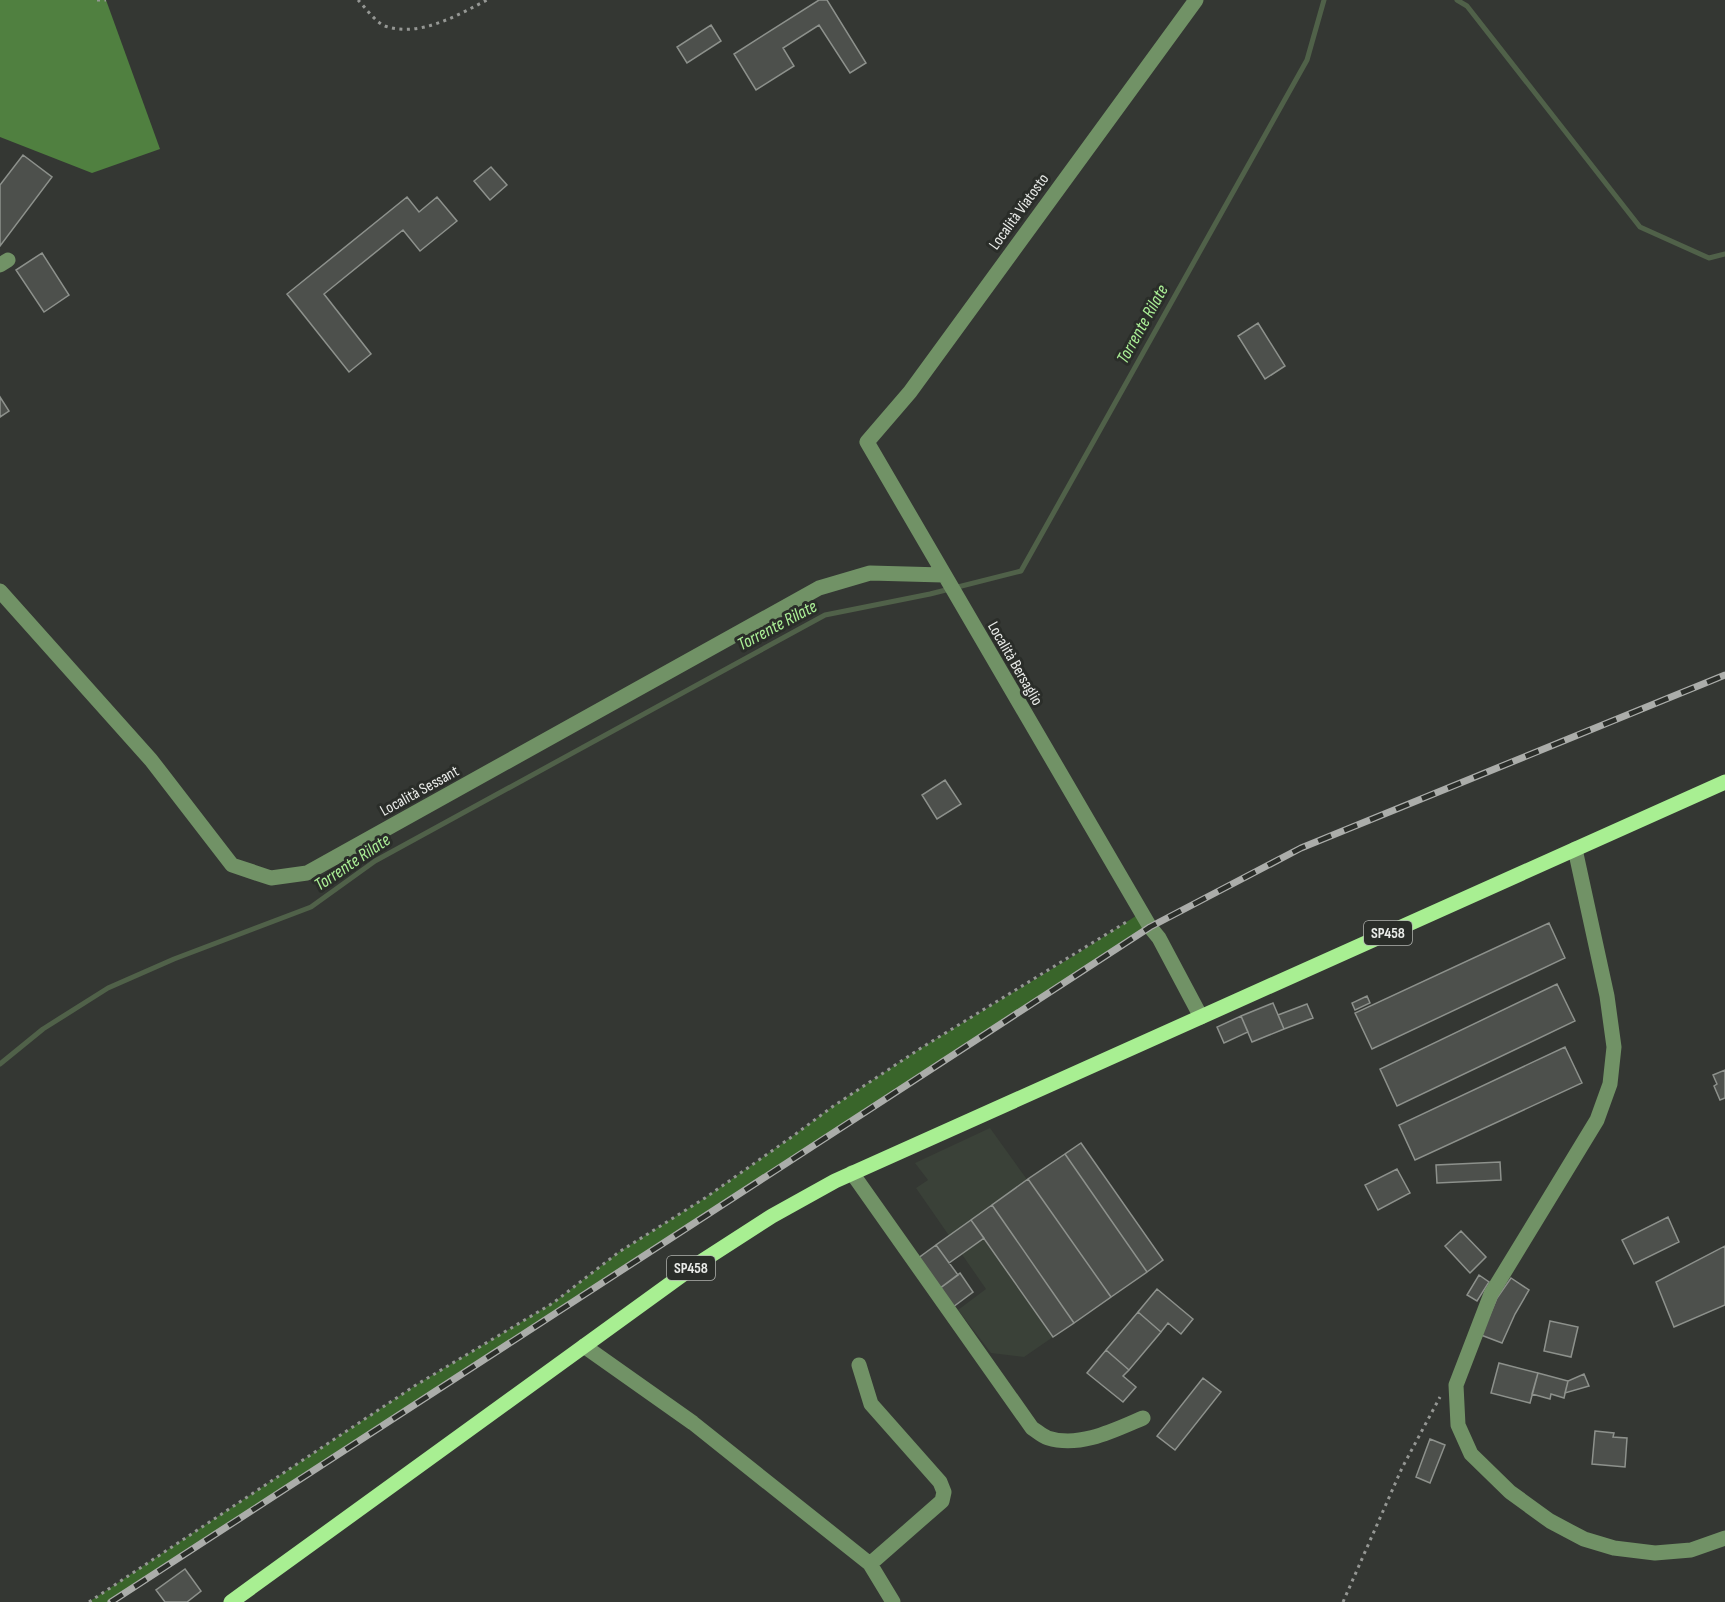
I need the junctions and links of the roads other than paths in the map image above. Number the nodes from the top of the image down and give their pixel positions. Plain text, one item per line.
1 (1196, 0) edge
2 (867, 442) joint
3 (945, 578) junction
4 (0, 591) edge
5 (1725, 782) edge
6 (1575, 849) junction
7 (1201, 1017) junction
8 (852, 1173) junction
9 (584, 1346) junction
10 (859, 1365) dead end
11 (1143, 1418) dead end
12 (1725, 1538) edge
13 (870, 1564) junction
14 (231, 1602) edge
15 (893, 1602) edge

1 - 2 street, Località Viatosto
2 - 3 street, Località Bersaglio
3 - 4 street, Località Sessant
3 - 7 street, Località Bersaglio
5 - 6 main road, SP458
6 - 7 main road, SP458
6 - 12 street
7 - 8 main road, SP458
8 - 9 main road, SP458
8 - 11 street
9 - 13 street
9 - 14 main road, SP458
10 - 13 street
13 - 15 street

